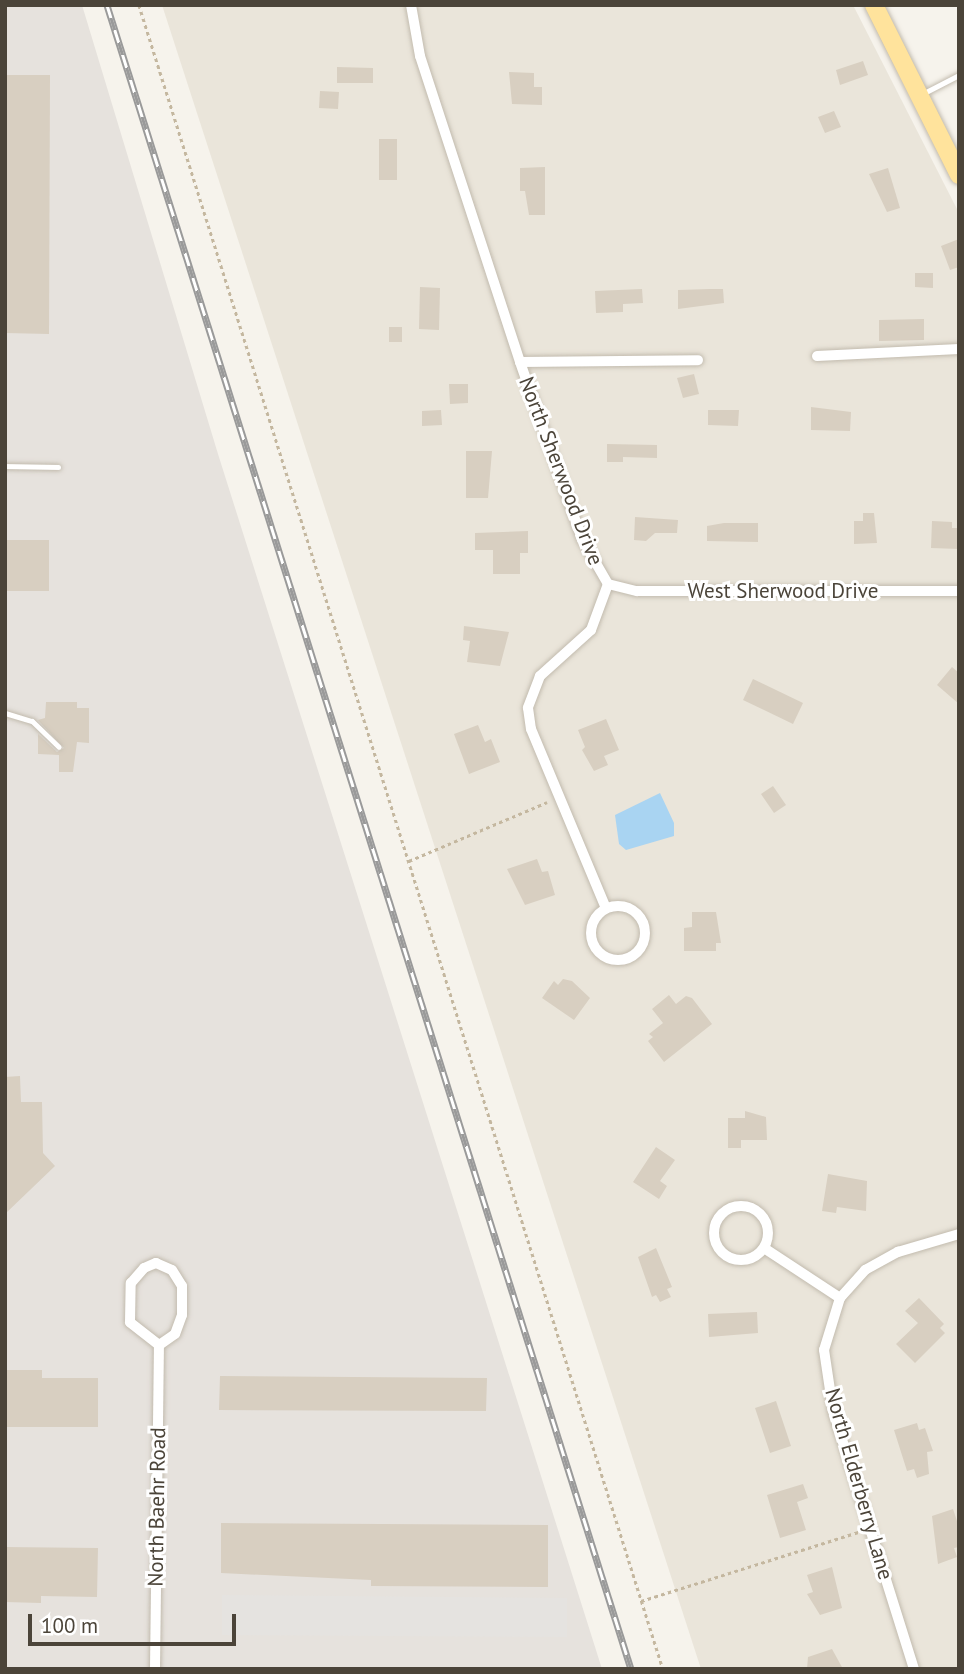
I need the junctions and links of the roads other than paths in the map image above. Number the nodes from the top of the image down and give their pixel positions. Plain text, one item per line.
1 (411, 5) edge
2 (874, 5) edge
3 (959, 75) edge
4 (919, 96) junction
5 (959, 175) edge
6 (959, 349) edge
7 (817, 356) dead end
8 (698, 360) dead end
9 (520, 362) junction
10 (5, 466) edge
11 (58, 467) dead end
12 (608, 584) junction
13 (959, 591) edge
14 (5, 713) edge
15 (59, 747) dead end
16 (606, 908) junction
17 (959, 1234) edge
18 (764, 1248) junction
19 (840, 1298) junction
20 (159, 1345) junction
21 (155, 1669) edge
22 (914, 1669) edge

1 - 9 street, North Sherwood Drive
2 - 4 main road
3 - 4 lane
4 - 5 main road
6 - 7 street
8 - 9 street
9 - 12 street, North Sherwood Drive
10 - 11 lane
12 - 13 street, West Sherwood Drive
12 - 16 street, North Sherwood Drive
14 - 15 lane
16 - 16 street
17 - 19 street
18 - 18 street
18 - 19 street
19 - 22 street, North Elderberry Lane
20 - 20 street
20 - 21 street, North Baehr Road

